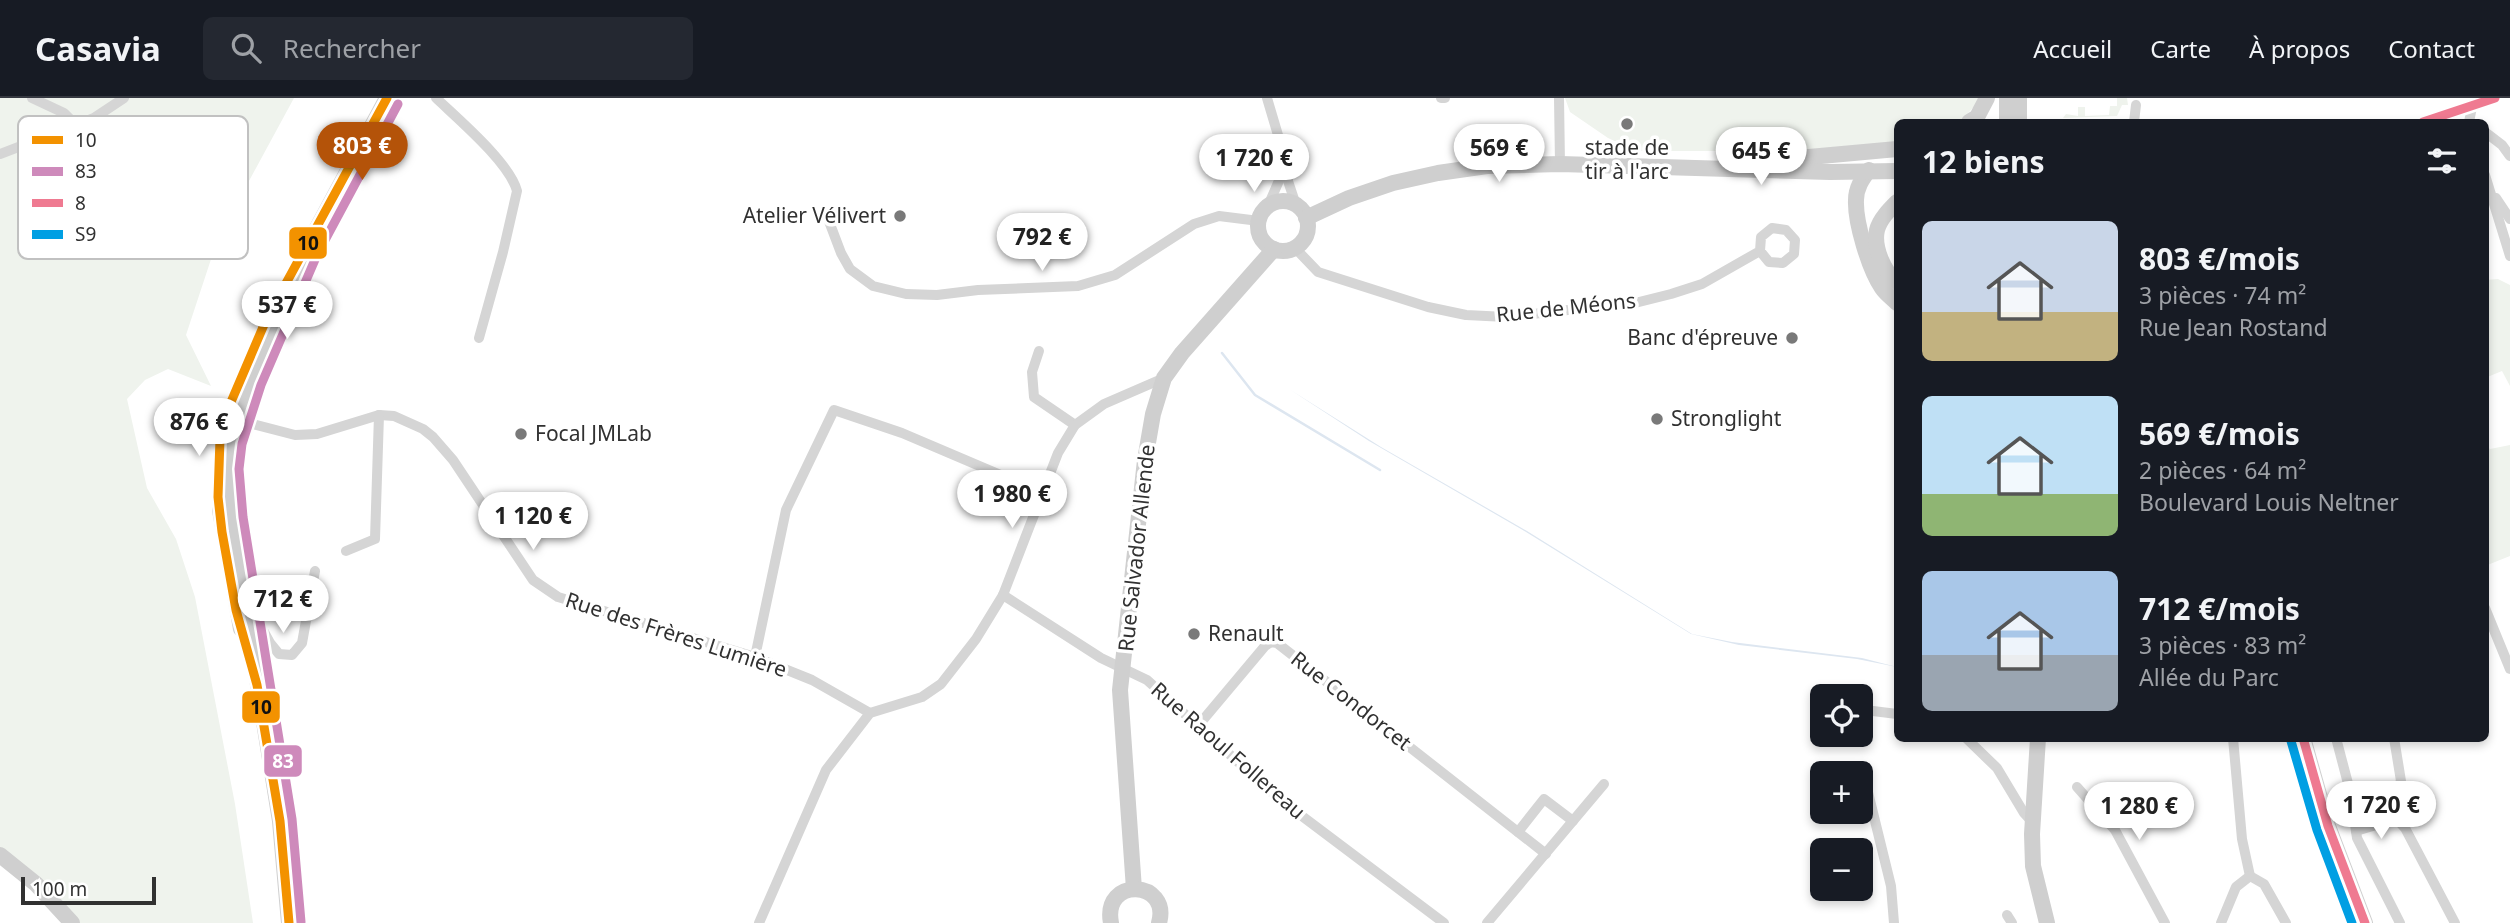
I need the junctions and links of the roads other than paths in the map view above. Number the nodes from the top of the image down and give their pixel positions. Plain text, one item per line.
1 (32, 98) edge
2 (124, 98) edge
3 (387, 98) edge
4 (436, 98) edge
5 (1267, 98) edge
6 (1559, 98) edge
7 (1987, 98) edge
8 (2007, 98) edge
9 (2019, 98) edge
10 (2495, 98) edge
11 (2480, 102) edge
12 (2136, 105) dead end
13 (67, 116) edge
14 (96, 116) edge
15 (1974, 119) edge
16 (2007, 119) edge
17 (2019, 119) edge
18 (2134, 119) edge
19 (2432, 119) edge
20 (2471, 119) edge
21 (2489, 135) edge
22 (18, 147) edge
23 (1894, 149) edge
24 (0, 154) edge
25 (2510, 156) edge
26 (1560, 164) junction
27 (1693, 166) junction
28 (1284, 169) junction
29 (1869, 170) junction
30 (1894, 171) edge
31 (1830, 172) junction
32 (2489, 187) edge
33 (2490, 190) junction
34 (1856, 200) junction
35 (1894, 205) edge
36 (1268, 206) junction
37 (1301, 212) junction
38 (827, 216) dead end
39 (2510, 219) edge
40 (1259, 221) junction
41 (1295, 248) junction
42 (1273, 249) junction
43 (1760, 251) dead end
44 (2510, 256) edge
45 (1894, 278) edge
46 (1894, 300) edge
47 (479, 338) dead end
48 (1039, 351) dead end
49 (1164, 378) junction
50 (379, 415) junction
51 (231, 418) junction
52 (1075, 425) junction
53 (1043, 494) junction
54 (346, 551) dead end
55 (315, 571) dead end
56 (1003, 594) junction
57 (245, 609) junction
58 (2489, 618) edge
59 (755, 657) junction
60 (1124, 667) junction
61 (2510, 669) edge
62 (1873, 711) edge
63 (870, 713) junction
64 (1894, 714) edge
65 (1197, 727) junction
66 (1970, 742) edge
67 (2038, 742) edge
68 (2233, 742) edge
69 (2304, 742) edge
70 (2337, 742) edge
71 (2396, 742) edge
72 (1604, 784) dead end
73 (2077, 787) dead end
74 (2350, 791) junction
75 (2387, 809) junction
76 (1873, 813) edge
77 (2396, 819) junction
78 (1573, 821) junction
79 (2033, 823) junction
80 (2356, 831) junction
81 (1518, 832) junction
82 (1546, 854) junction
83 (0, 855) edge
84 (2250, 876) junction
85 (1134, 889) junction
86 (72, 923) edge
87 (289, 923) edge
88 (759, 923) edge
89 (1110, 923) edge
90 (1159, 923) edge
91 (1444, 923) edge
92 (1487, 923) edge
93 (1894, 923) edge
94 (2047, 923) edge
95 (2165, 923) edge
96 (2221, 923) edge
97 (2286, 923) edge
98 (2365, 923) edge
99 (2400, 923) edge
100 (2455, 923) edge

1 - 13 street
2 - 14 street
3 - 51 street
4 - 47 street
5 - 28 street
6 - 26 street
7 - 15 street
8 - 16 street
9 - 17 street
10 - 11 street
11 - 19 street
11 - 20 street
12 - 18 street
21 - 25 street
22 - 24 street
23 - 27 street
26 - 27 street
26 - 37 street
27 - 31 street
28 - 36 street
28 - 37 street
29 - 30 street
29 - 31 street
29 - 34 street
31 - 34 street
32 - 33 street
33 - 39 street
33 - 44 street
34 - 46 street
35 - 45 street
36 - 37 street
36 - 40 street
37 - 41 street
38 - 40 street
40 - 42 street
41 - 42 street
41 - 43 street, Rue de Méons
42 - 49 street, Rue Salvador Allende
48 - 52 street
49 - 52 street
49 - 60 street, Rue Salvador Allende
50 - 51 street
50 - 54 street
50 - 59 street, Rue des Frères Lumière
51 - 57 street
51 - 57 street
52 - 53 street
53 - 56 street
53 - 59 street
55 - 57 street
56 - 60 street, Rue Raoul Follereau
56 - 63 street
57 - 87 street
58 - 61 street
59 - 63 street, Rue des Frères Lumière
60 - 65 street, Rue Raoul Follereau
60 - 85 street, Rue Salvador Allende
62 - 64 street
63 - 88 street
65 - 81 street, Rue Condorcet
65 - 91 street, Rue Raoul Follereau
66 - 79 street
67 - 79 street
68 - 84 street
69 - 98 street
70 - 74 street
71 - 75 street
72 - 78 street
73 - 95 street
74 - 75 street
74 - 80 street
75 - 77 street
76 - 93 street
77 - 80 street
77 - 100 street
78 - 81 street
78 - 82 street
79 - 94 street
80 - 99 street
81 - 82 street, Rue Condorcet
82 - 92 street
83 - 86 street
84 - 96 street
84 - 97 street
85 - 89 street
85 - 90 street

